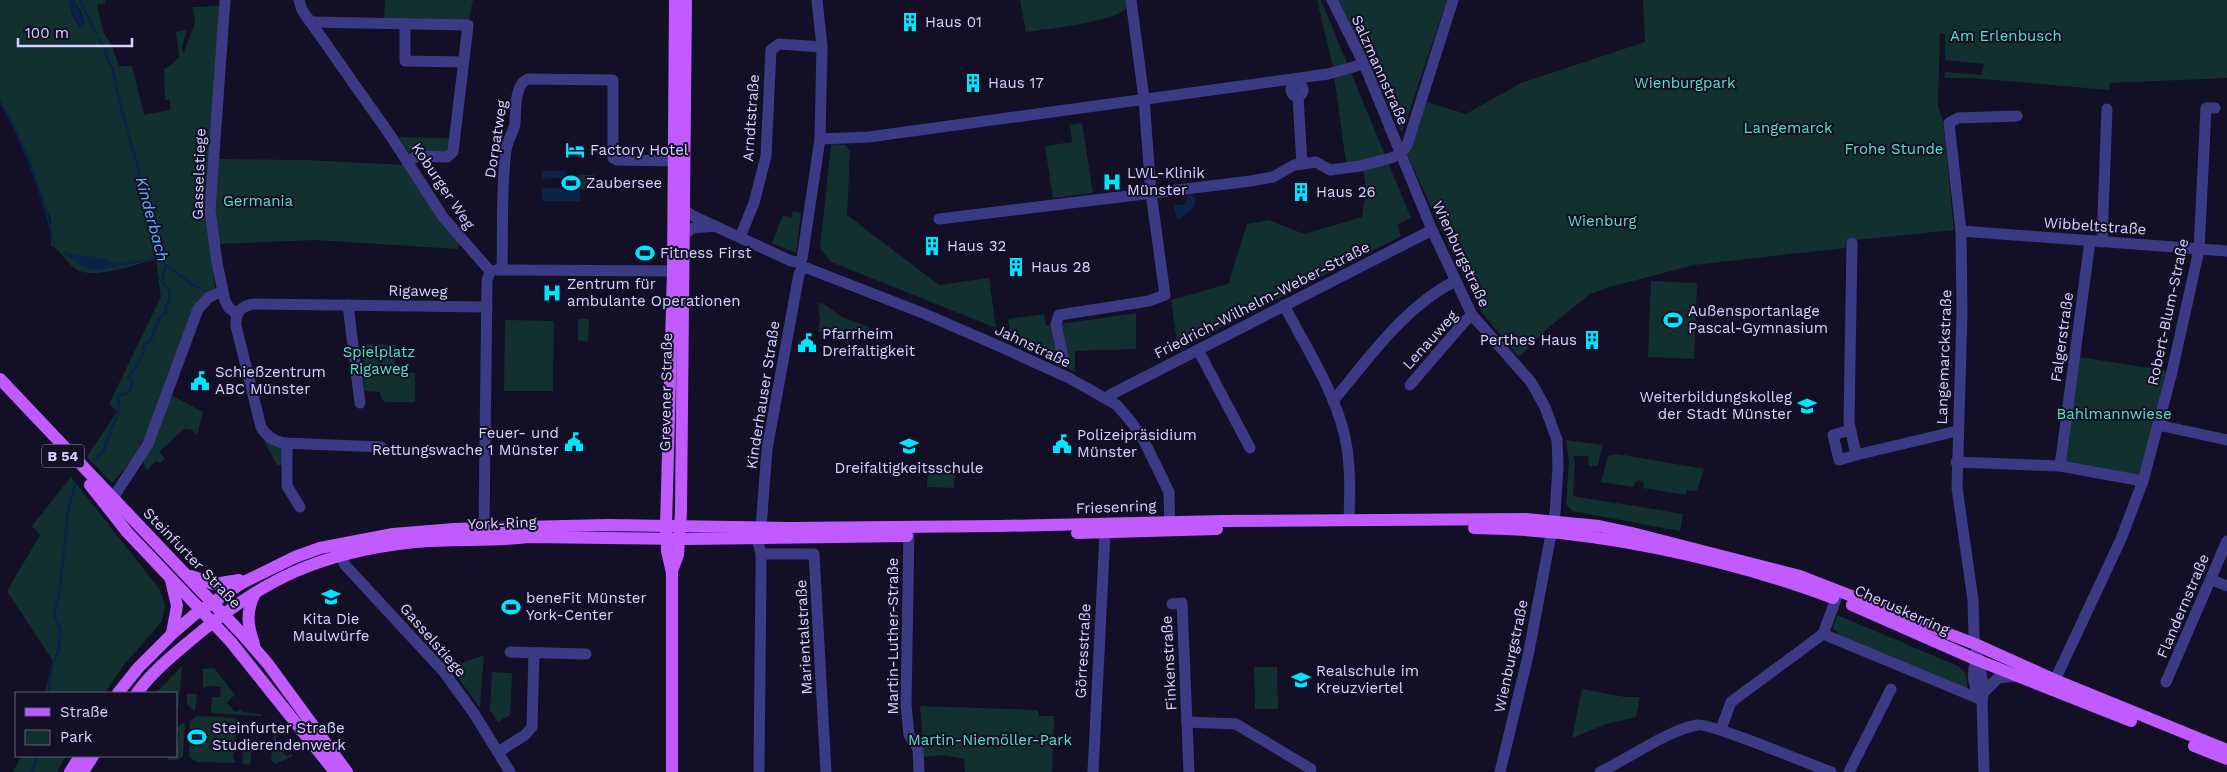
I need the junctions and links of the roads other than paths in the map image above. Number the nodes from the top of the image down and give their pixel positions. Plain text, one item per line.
1 (225, 0) edge
2 (299, 0) edge
3 (675, 0) edge
4 (686, 0) edge
5 (816, 0) edge
6 (1131, 0) edge
7 (1332, 0) edge
8 (1453, 0) edge
9 (310, 22) junction
10 (405, 24) junction
11 (822, 47) junction
12 (463, 62) junction
13 (1364, 64) junction
14 (1296, 81) junction
15 (1144, 99) junction
16 (2206, 108) dead end
17 (2106, 109) dead end
18 (2017, 116) dead end
19 (820, 139) junction
20 (1400, 154) junction
21 (407, 161) junction
22 (674, 161) junction
23 (1302, 164) junction
24 (1151, 193) junction
25 (684, 210) junction
26 (939, 219) dead end
27 (717, 226) junction
28 (1432, 230) junction
29 (1961, 231) junction
30 (684, 235) junction
31 (740, 237) junction
32 (2096, 242) junction
33 (1852, 243) dead end
34 (2199, 250) junction
35 (2227, 251) edge
36 (802, 265) junction
37 (502, 270) junction
38 (490, 271) junction
39 (678, 271) junction
40 (1455, 280) junction
41 (223, 291) junction
42 (348, 305) junction
43 (1284, 305) junction
44 (487, 307) junction
45 (237, 314) junction
46 (1472, 315) junction
47 (1198, 350) junction
48 (1063, 358) dead end
49 (0, 379) edge
50 (1410, 385) dead end
51 (0, 389) edge
52 (1107, 398) junction
53 (1333, 401) junction
54 (360, 403) dead end
55 (2158, 425) junction
56 (1850, 430) junction
57 (1957, 431) junction
58 (2227, 440) edge
59 (288, 443) junction
60 (381, 447) dead end
61 (1250, 448) dead end
62 (1856, 455) junction
63 (1956, 462) junction
64 (2060, 466) junction
65 (2143, 480) junction
66 (113, 498) junction
67 (300, 507) dead end
68 (1349, 520) junction
69 (666, 526) junction
70 (1170, 526) junction
71 (484, 527) junction
72 (1553, 527) junction
73 (909, 531) junction
74 (759, 533) junction
75 (1105, 533) junction
76 (675, 535) junction
77 (2227, 540) edge
78 (351, 541) junction
79 (340, 554) junction
80 (761, 554) junction
81 (183, 571) junction
82 (170, 577) junction
83 (253, 577) junction
84 (2212, 580) junction
85 (2227, 586) edge
86 (255, 593) junction
87 (1836, 599) junction
88 (1181, 603) dead end
89 (207, 606) junction
90 (224, 614) junction
91 (213, 622) junction
92 (172, 634) junction
93 (1824, 634) junction
94 (1975, 644) junction
95 (257, 651) junction
96 (510, 652) dead end
97 (534, 653) junction
98 (586, 654) dead end
99 (1977, 660) junction
100 (2018, 676) junction
101 (2055, 680) junction
102 (2166, 682) dead end
103 (1891, 689) dead end
104 (119, 692) edge
105 (138, 692) edge
106 (1983, 697) junction
107 (1187, 722) junction
108 (1721, 730) junction
109 (2227, 750) edge
110 (498, 752) junction
111 (79, 757) edge
112 (92, 757) edge
113 (2227, 759) edge
114 (1311, 769) dead end
115 (70, 772) edge
116 (83, 772) edge
117 (335, 772) edge
118 (347, 772) edge
119 (510, 772) edge
120 (672, 772) edge
121 (759, 772) edge
122 (826, 772) edge
123 (919, 772) edge
124 (1093, 772) edge
125 (1190, 772) edge
126 (1500, 772) edge
127 (1600, 772) edge
128 (1831, 772) edge
129 (1849, 772) edge
130 (1984, 772) edge

1 - 41 street, Gasselstiege
2 - 9 street, Koburger Weg
3 - 22 main road, Grevener Straße
4 - 25 main road, Grevener Straße
5 - 11 street, Kinderhauser Straße
6 - 15 street
7 - 13 street, Salzmannstraße
8 - 20 street
9 - 10 street
9 - 21 street, Koburger Weg
10 - 12 street
10 - 12 street
11 - 19 street, Kinderhauser Straße
11 - 31 street, Arndtstraße
12 - 21 street
13 - 14 street
13 - 20 street, Salzmannstraße
14 - 15 street
14 - 23 street
15 - 19 street
15 - 24 street
16 - 34 street, Robert-Blum-Straße
17 - 32 street, Falgerstraße
18 - 29 street, Langemarckstraße
19 - 36 street, Kinderhauser Straße
20 - 23 street
20 - 28 street, Wienburgstraße
21 - 38 street, Koburger Weg
22 - 37 street, Dorpatweg
22 - 39 main road, Grevener Straße
23 - 24 street
24 - 26 street
24 - 48 street
25 - 27 street, Jahnstraße
25 - 30 main road, Grevener Straße
27 - 30 street
27 - 31 street, Jahnstraße
28 - 40 street, Wienburgstraße
28 - 43 street, Friedrich-Wilhelm-Weber-Straße
29 - 32 street, Wibbeltstraße
29 - 57 street, Langemarckstraße
30 - 39 main road, Grevener Straße
31 - 36 street, Jahnstraße
32 - 34 street, Wibbeltstraße
32 - 64 street, Falgerstraße
33 - 56 street
34 - 35 street, Wibbeltstraße
34 - 55 street, Robert-Blum-Straße
36 - 52 street, Jahnstraße
36 - 74 street, Kinderhauser Straße
37 - 38 street
37 - 39 street
38 - 44 street
39 - 69 main road, Grevener Straße
39 - 76 main road, Grevener Straße
40 - 46 street, Wienburgstraße
40 - 53 street
41 - 45 street, Gasselstiege
41 - 66 street
42 - 44 street, Rigaweg
42 - 45 street, Rigaweg
42 - 54 street
43 - 47 street, Friedrich-Wilhelm-Weber-Straße
43 - 53 street
44 - 71 street
45 - 59 street, Gasselstiege
46 - 50 street, Lenauweg
46 - 72 street, Wienburgstraße
47 - 52 street, Friedrich-Wilhelm-Weber-Straße
47 - 61 street
49 - 66 main road, Steinfurter Straße / B 54
51 - 82 main road, Steinfurter Straße / B 54
52 - 70 street, Jahnstraße
53 - 68 street
55 - 58 street
55 - 65 street, Robert-Blum-Straße
56 - 62 street
56 - 62 street
57 - 62 street
57 - 63 street, Langemarckstraße
59 - 60 street, Gasselstiege
59 - 67 street
63 - 64 street
63 - 94 street, Langemarckstraße
64 - 65 street
65 - 101 street, Robert-Blum-Straße
66 - 81 main road, Steinfurter Straße / B 54
68 - 70 main road, Friesenring
68 - 72 main road, Friesenring
69 - 71 main road, York-Ring
69 - 76 main road, York-Ring
70 - 72 main road, Friesenring
70 - 73 main road, Friesenring
70 - 75 main road, Friesenring
71 - 78 main road, York-Ring
72 - 87 main road, Cheruskerring
72 - 94 main road, Cheruskerring
72 - 126 street, Wienburgstraße
73 - 74 main road, Friesenring
73 - 75 main road, Friesenring
73 - 123 street, Martin-Luther-Straße
74 - 76 main road, Friesenring
74 - 80 street, Kinderhauser Straße
75 - 124 street, Görresstraße
76 - 79 main road, York-Ring
76 - 120 main road, Grevener Straße
77 - 84 street, Flandernstraße
78 - 79 street, York-Ring
78 - 83 main road, York-Ring
79 - 86 main road, York-Ring
79 - 110 street, Gasselstiege
80 - 121 street, Kinderhauser Straße
80 - 122 street, Marientalstraße
81 - 83 main road
81 - 89 main road, Steinfurter Straße / B 54
82 - 89 main road, Steinfurter Straße
82 - 92 main road
83 - 89 main road, York-Ring
84 - 85 street
84 - 102 street, Flandernstraße
86 - 90 main road, York-Ring
86 - 95 main road
87 - 93 street
87 - 99 main road, Cheruskerring
88 - 107 street, Finkenstraße
89 - 90 main road, Steinfurter Straße / B 54
89 - 91 main road, Steinfurter Straße
89 - 92 main road, York-Ring
90 - 91 main road, York-Ring
90 - 95 main road, Steinfurter Straße
91 - 105 main road, York-Ring
91 - 117 main road, Steinfurter Straße
92 - 104 main road, York-Ring
93 - 106 street
93 - 108 street
94 - 99 street, Langemarckstraße
94 - 101 main road, Cheruskerring
95 - 118 main road, Steinfurter Straße
96 - 97 street
97 - 98 street
97 - 110 street
99 - 100 main road, Cheruskerring
99 - 106 street, Langemarckstraße
100 - 106 street
100 - 113 main road, Cheruskerring
101 - 109 main road, Cheruskerring
103 - 129 street
106 - 130 street, Langemarckstraße
107 - 114 street, Finkenstraße
107 - 125 street, Finkenstraße
108 - 127 street
108 - 128 street
110 - 119 street, Gasselstiege
111 - 115 main road
112 - 116 main road

